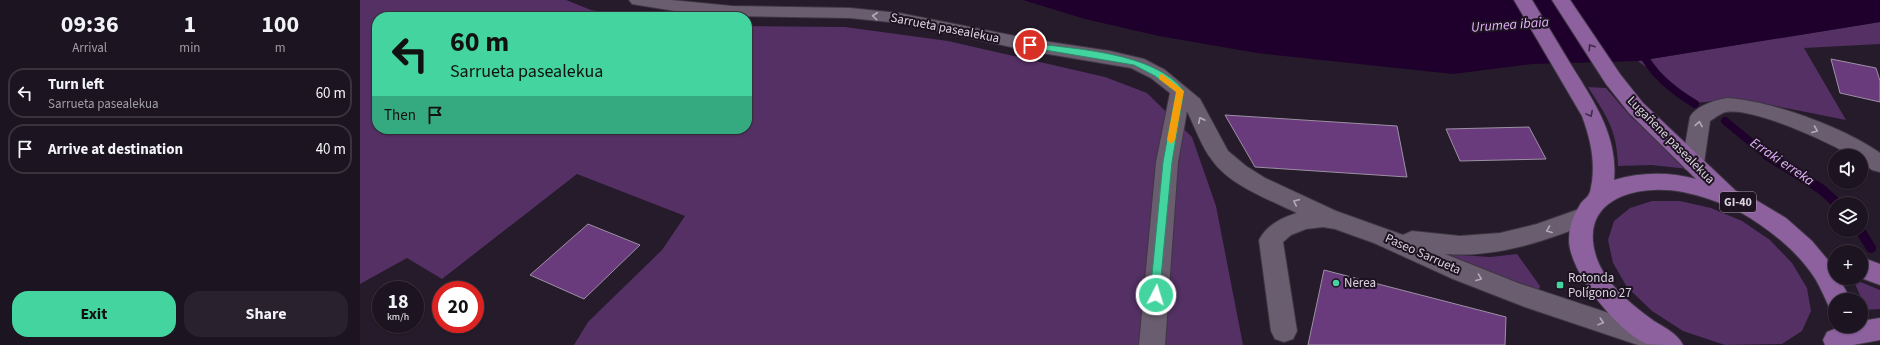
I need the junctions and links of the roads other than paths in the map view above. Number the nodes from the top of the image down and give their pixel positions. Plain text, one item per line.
1 (638, 0) edge
2 (1523, 0) edge
3 (1561, 0) edge
4 (732, 12) edge
5 (752, 12) edge
6 (1180, 91) junction
7 (1693, 163) junction
8 (1880, 164) edge
9 (1731, 199) junction
10 (1592, 206) junction
11 (1331, 219) junction
12 (1379, 234) junction
13 (1791, 235) junction
14 (1828, 254) edge
15 (1868, 270) edge
16 (1880, 275) edge
17 (1834, 293) edge
18 (1880, 329) edge
19 (1284, 331) dead end
20 (1836, 337) edge
21 (1668, 344) edge
22 (1152, 345) edge

4 -> 1 street, Sarrueta pasealekua
2 -> 10 main road
7 -> 3 main road, Lugañene pasealekua / GI-40
6 -> 5 street, Sarrueta pasealekua
11 -> 6 street, Sarrueta pasealekua
6 - 22 street
7 -> 8 street
7 - 9 main road, Lugañene pasealekua / GI-40
9 - 10 main road, GI-40
9 - 13 main road, GI-40
10 -> 12 street, Paseo Sarrueta
10 - 21 main road
11 - 12 street, Sarrueta pasealekua
11 - 19 street, Sarrueta pasealekua
12 -> 21 street, Paseo Sarrueta
13 - 14 main road, GI-40
13 - 17 main road, GI-40
15 - 16 main road
18 - 20 main road

